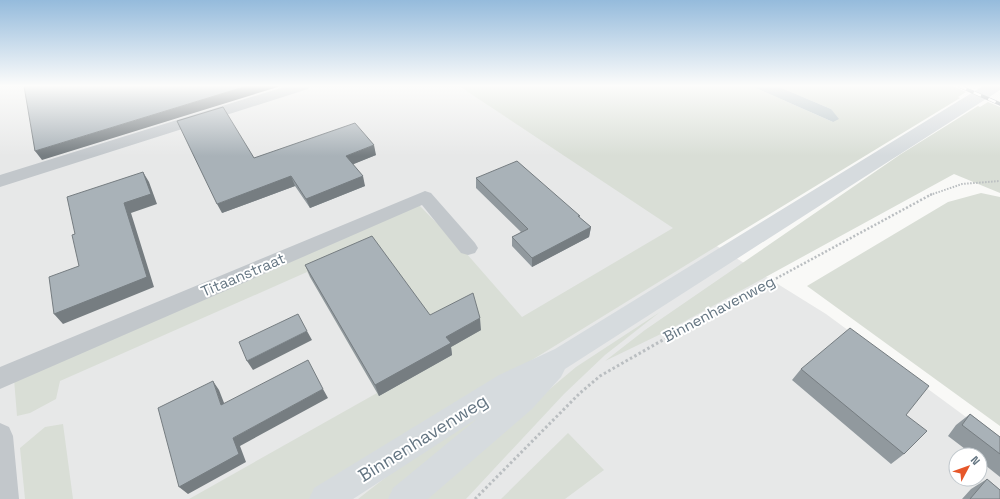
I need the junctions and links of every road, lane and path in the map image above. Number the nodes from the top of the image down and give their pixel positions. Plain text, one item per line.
1 (229, 109) edge
2 (957, 109) edge
3 (1000, 181) edge
4 (0, 182) edge
5 (468, 248) dead end
6 (564, 357) junction
7 (0, 378) edge
8 (0, 436) edge
9 (5, 499) edge
10 (325, 499) edge
11 (404, 499) edge
12 (475, 499) edge

1 - 4 street
2 - 6 main road, Binnenhavenweg
3 - 12 path, Binnenhavenweg
5 - 7 street, Titaanstraat
6 - 10 main road, Binnenhavenweg
6 - 11 main road, Binnenhavenweg
8 - 9 street

